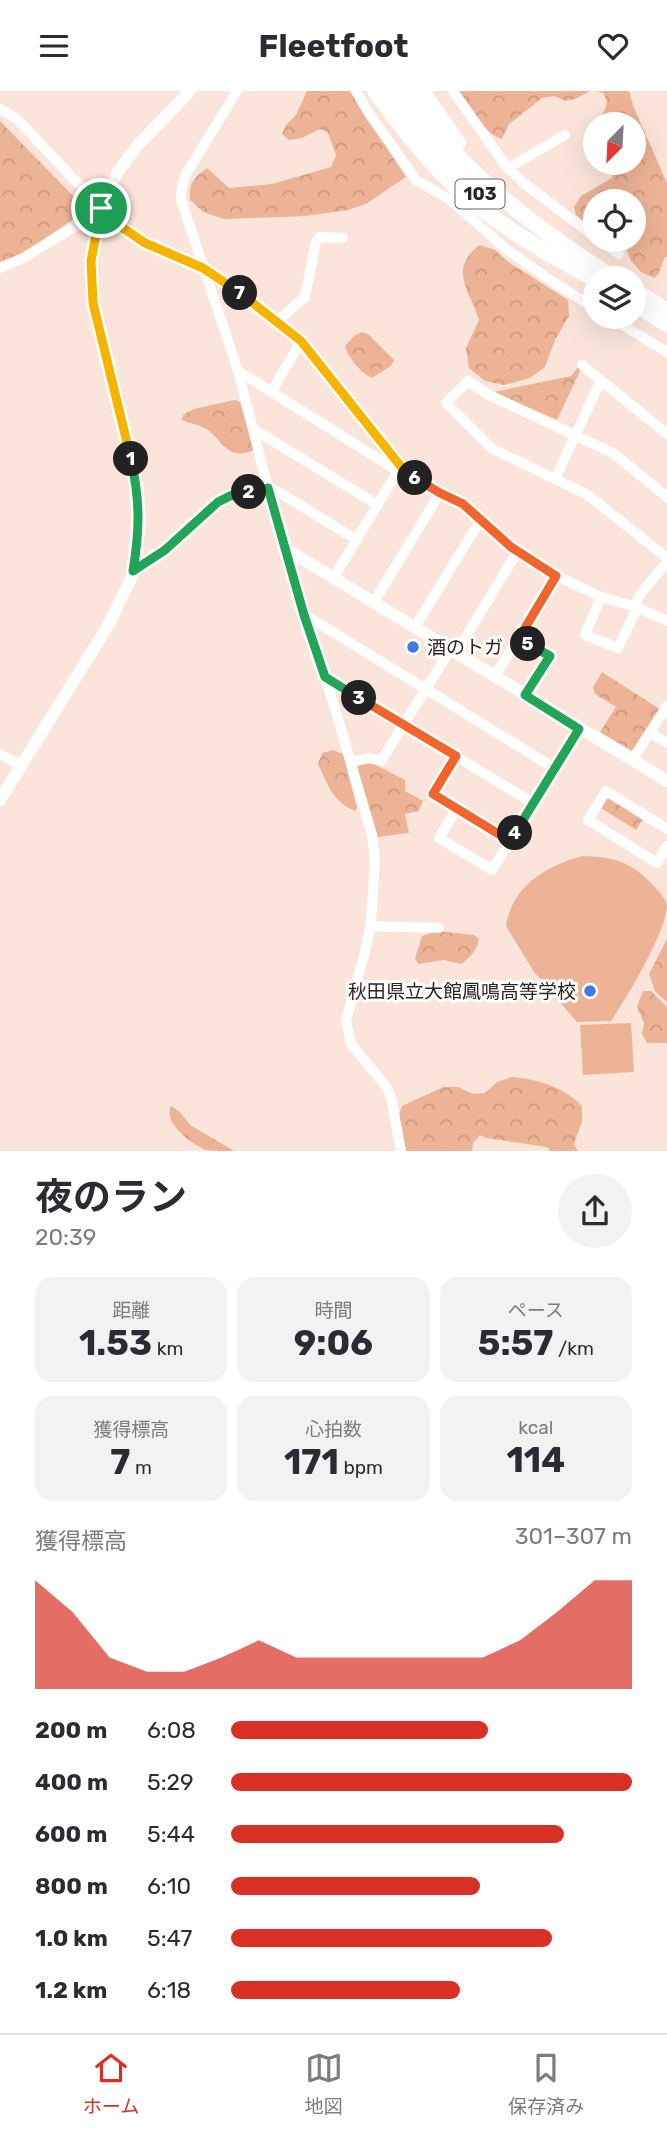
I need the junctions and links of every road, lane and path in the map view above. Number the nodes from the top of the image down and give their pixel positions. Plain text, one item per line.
1 (190, 91) edge
2 (237, 91) edge
3 (356, 91) edge
4 (375, 91) edge
5 (390, 91) edge
6 (404, 91) edge
7 (422, 91) edge
8 (453, 91) edge
9 (0, 109) edge
10 (565, 135) dead end
11 (508, 168) junction
12 (99, 214) junction
13 (583, 228) edge
14 (343, 238) dead end
15 (616, 252) edge
16 (619, 254) dead end
17 (584, 266) edge
18 (584, 266) edge
19 (0, 268) edge
20 (203, 268) junction
21 (583, 268) edge
22 (583, 269) edge
23 (646, 298) edge
24 (583, 301) edge
25 (646, 311) edge
26 (667, 311) edge
27 (276, 322) junction
28 (667, 324) edge
29 (629, 329) edge
30 (301, 341) junction
31 (667, 352) edge
32 (582, 365) dead end
33 (238, 371) junction
34 (601, 380) junction
35 (272, 391) junction
36 (253, 429) junction
37 (667, 434) edge
38 (575, 436) junction
39 (400, 469) junction
40 (555, 479) junction
41 (268, 488) junction
42 (440, 493) junction
43 (667, 497) edge
44 (378, 505) junction
45 (481, 519) junction
46 (357, 540) junction
47 (286, 549) junction
48 (518, 551) junction
49 (667, 560) edge
50 (133, 571) junction
51 (556, 576) junction
52 (334, 577) junction
53 (601, 597) junction
54 (374, 602) junction
55 (636, 607) junction
56 (304, 615) junction
57 (667, 621) edge
58 (415, 627) junction
59 (519, 638) junction
60 (453, 651) junction
61 (325, 677) junction
62 (495, 677) junction
63 (426, 689) junction
64 (525, 695) junction
65 (667, 706) edge
66 (403, 724) junction
67 (579, 729) junction
68 (651, 733) junction
69 (667, 743) edge
70 (0, 754) edge
71 (456, 756) junction
72 (632, 760) junction
73 (351, 761) junction
74 (21, 766) junction
75 (554, 768) junction
76 (667, 782) edge
77 (0, 800) edge
78 (533, 803) junction
79 (457, 808) junction
80 (667, 829) edge
81 (510, 841) junction
82 (667, 846) edge
83 (370, 926) junction
84 (439, 928) dead end
85 (401, 1151) edge

1 - 12 street
2 - 20 street
3 - 24 street
4 - 22 highway
5 - 21 highway, 103
6 - 17 highway, 103
7 - 18 highway
8 - 11 street
9 - 12 street
10 - 11 street
11 - 13 street
12 - 19 street
12 - 20 street
12 - 50 street
14 - 27 street
15 - 16 street
20 - 27 street
20 - 33 street
23 - 26 highway
25 - 28 highway
27 - 30 street
29 - 31 street
30 - 35 street
30 - 39 street
32 - 34 street
33 - 35 street
33 - 36 street
34 - 37 street
34 - 38 street
35 - 39 street
36 - 41 street
36 - 44 street
38 - 40 street
38 - 40 street
38 - 43 street
39 - 42 street
39 - 44 street
40 - 49 street
41 - 46 street
41 - 47 street
41 - 50 street
42 - 45 street
42 - 54 street
44 - 46 street
45 - 48 street
45 - 58 street
46 - 52 street
47 - 52 street
47 - 56 street
48 - 51 street
48 - 60 street
49 - 55 street
50 - 74 street
51 - 53 street
51 - 59 street
52 - 54 street
53 - 55 street
53 - 55 street
54 - 58 street
55 - 57 street
56 - 61 street
56 - 63 street
58 - 60 street
59 - 62 street
59 - 64 street
60 - 62 street
60 - 63 street
61 - 66 street
61 - 73 street
62 - 64 street
63 - 66 street
63 - 75 street
64 - 67 street
65 - 68 street
66 - 71 street
66 - 73 street
67 - 72 street
67 - 75 street
68 - 69 street
68 - 72 street
70 - 74 street
71 - 78 street
71 - 79 street
72 - 76 street
73 - 83 street
74 - 77 street
75 - 78 street
78 - 81 street
79 - 81 street
79 - 81 street
80 - 82 street
83 - 84 street
83 - 85 street

